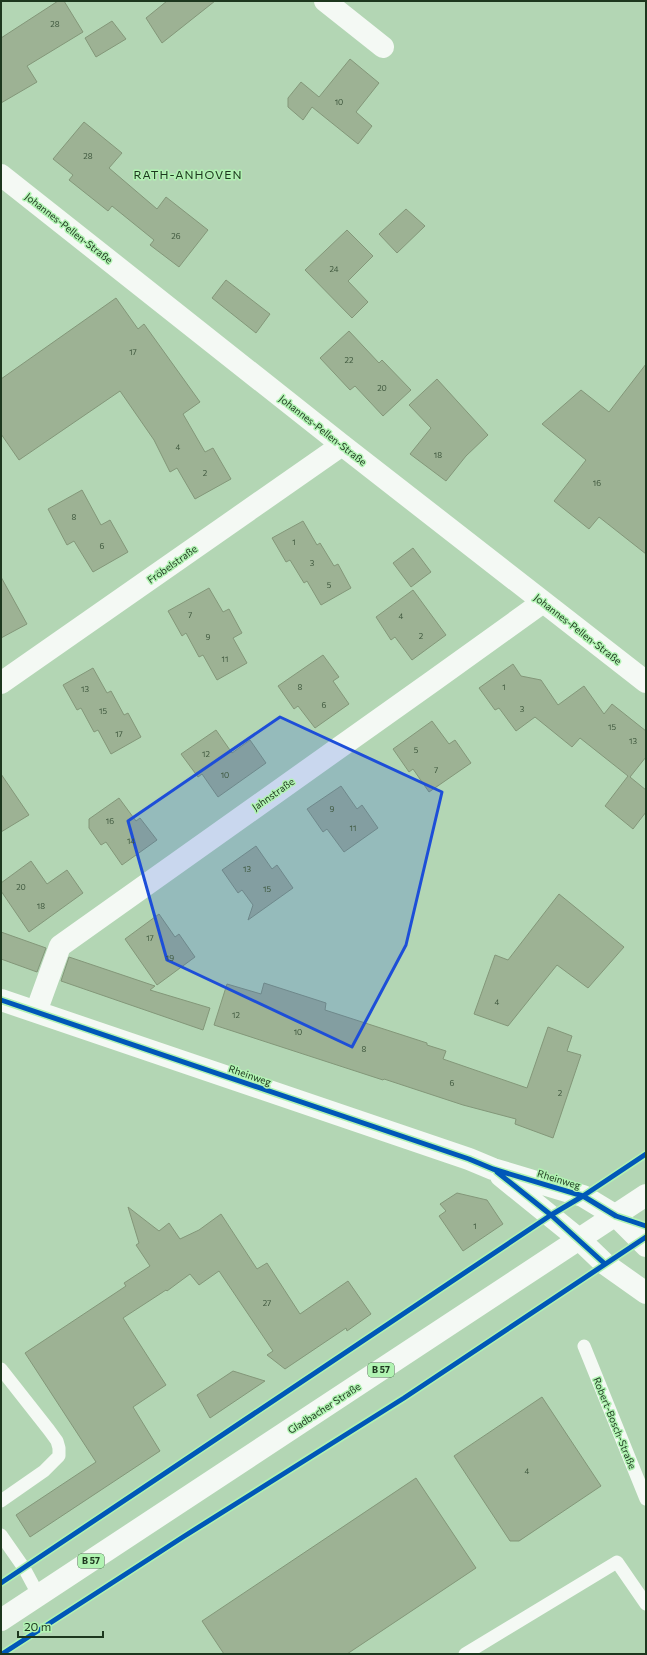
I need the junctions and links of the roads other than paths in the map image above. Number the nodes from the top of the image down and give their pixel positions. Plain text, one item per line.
1 (325, 1) edge
2 (383, 47) dead end
3 (1, 175) edge
4 (342, 445) junction
5 (543, 602) junction
6 (646, 682) edge
7 (1, 683) edge
8 (1, 1000) edge
9 (36, 1012) junction
10 (493, 1169) junction
11 (646, 1195) edge
12 (616, 1216) junction
13 (580, 1240) junction
14 (646, 1246) edge
15 (646, 1293) edge
16 (584, 1346) dead end
17 (1, 1370) edge
18 (646, 1499) edge
19 (1, 1502) edge
20 (1, 1535) edge
21 (39, 1596) junction
22 (646, 1604) edge
23 (1, 1620) edge
24 (465, 1654) edge

1 - 2 street
3 - 4 street, Johannes-Pellen-Straße
4 - 5 street, Johannes-Pellen-Straße
4 - 7 street, Fröbelstraße
5 - 6 street, Johannes-Pellen-Straße
5 - 9 street, Jahnstraße
8 - 9 street, Rheinweg
9 - 10 street, Rheinweg
10 - 12 street, Rheinweg
10 - 13 street, Rheinweg
11 - 12 street, Gladbacher Straße / B 57
12 - 13 street, Gladbacher Straße / B 57
12 - 14 street, Rheinweg
13 - 15 street, Rheinweg
13 - 21 street, Gladbacher Straße / B 57
16 - 18 lane, Robert-Bosch-Straße
17 - 19 lane
20 - 21 lane
21 - 23 street, Gladbacher Straße / B 57
22 - 24 lane

